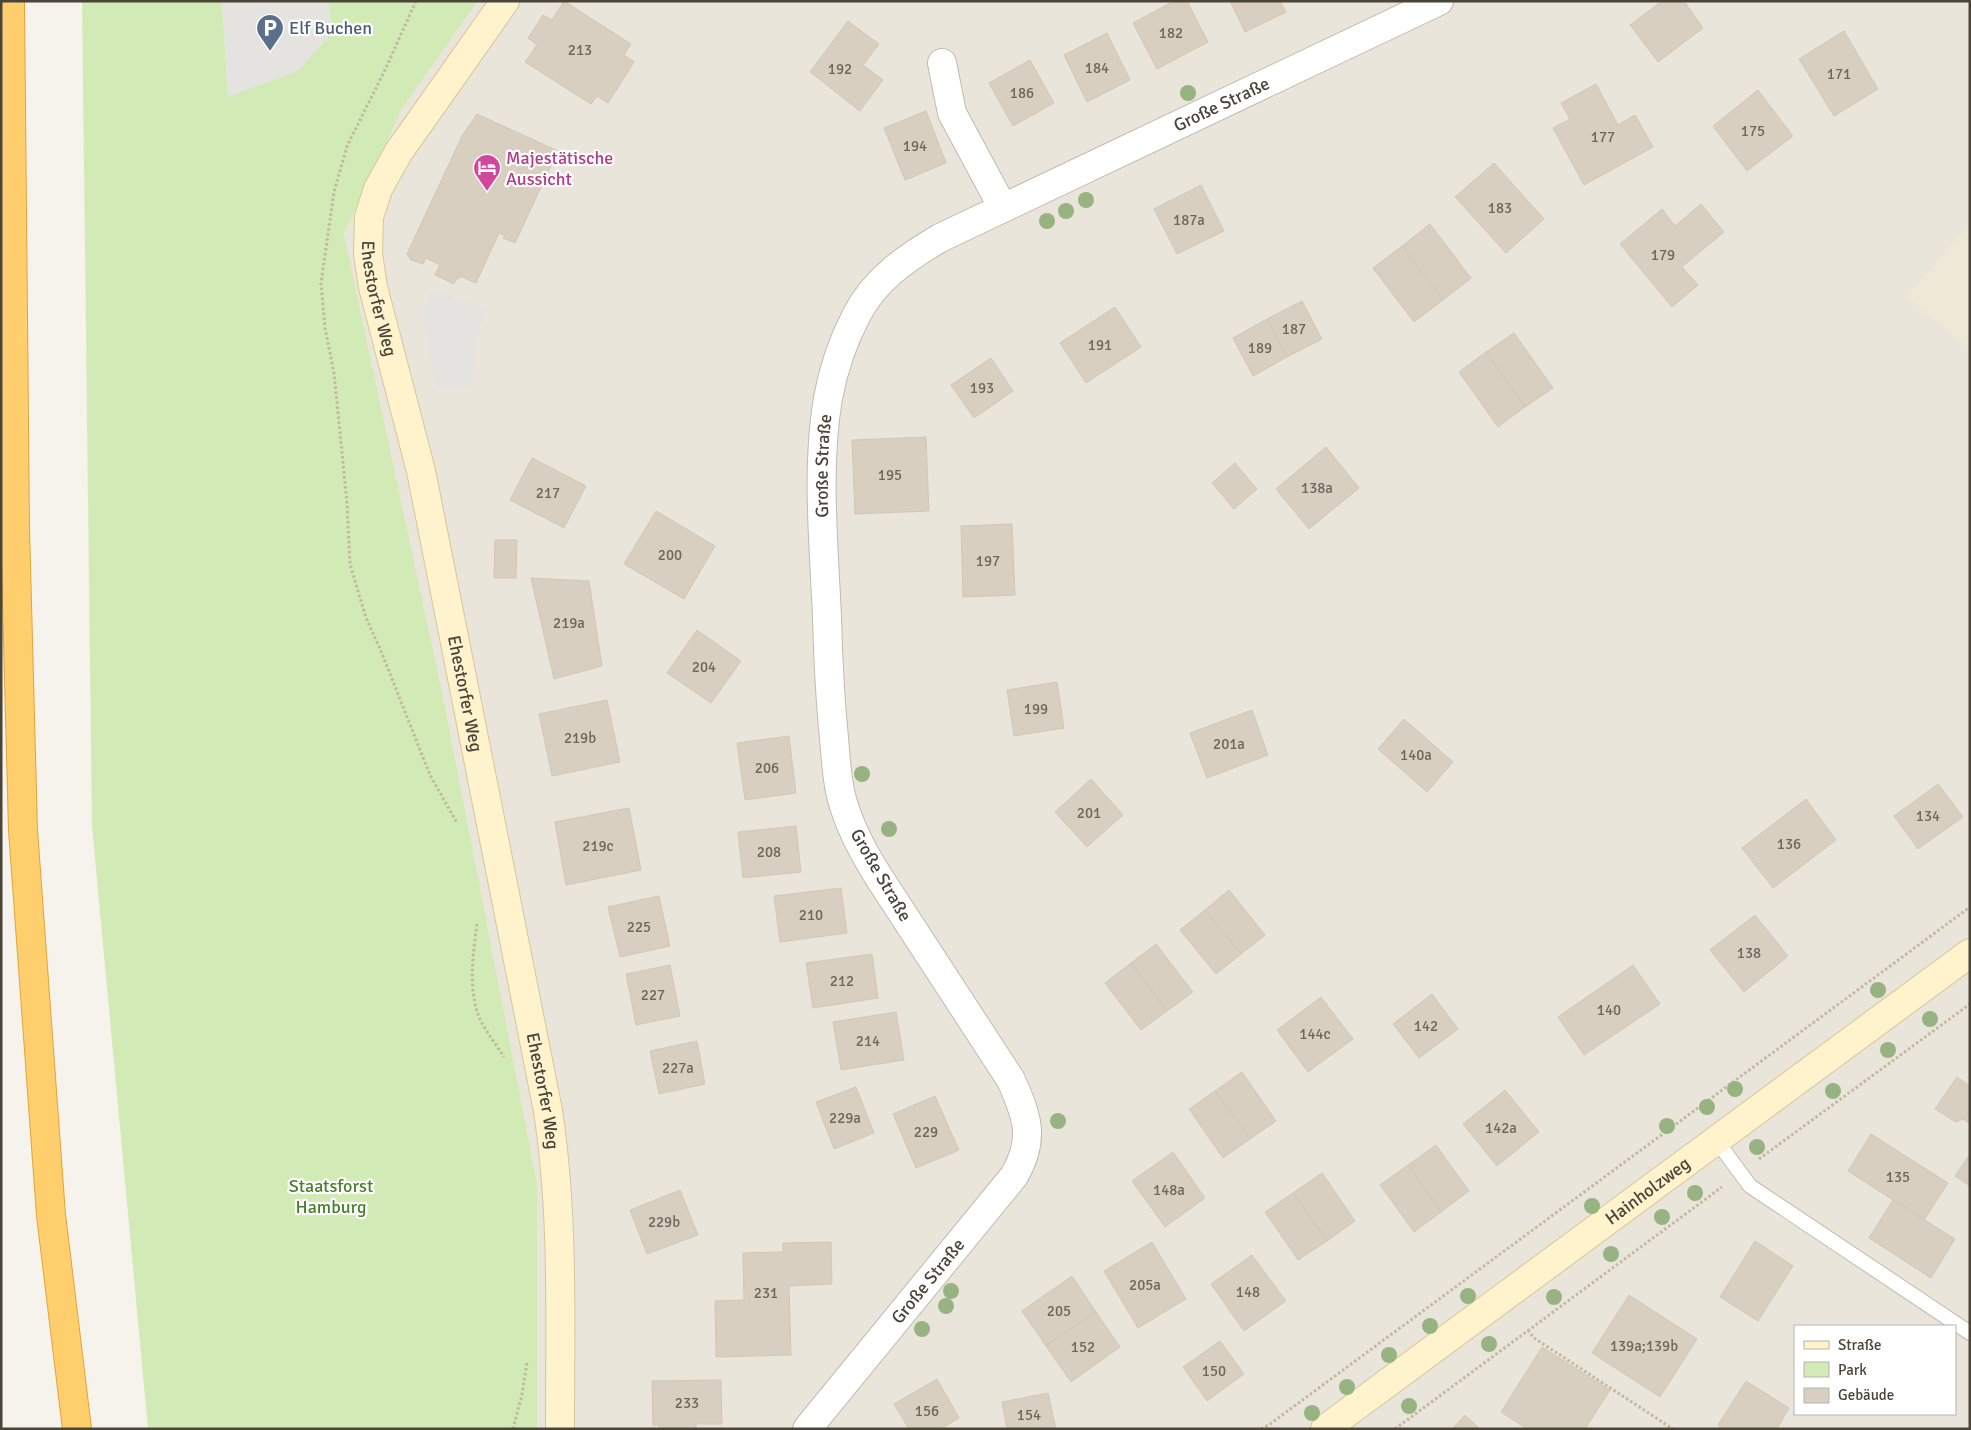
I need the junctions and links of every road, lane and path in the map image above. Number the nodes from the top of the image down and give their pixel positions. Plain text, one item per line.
1 (10, 1) edge
2 (416, 1) edge
3 (505, 1) edge
4 (1439, 1) edge
5 (942, 63) dead end
6 (1003, 208) junction
7 (459, 827) dead end
8 (1970, 907) edge
9 (478, 922) dead end
10 (1970, 953) edge
11 (1970, 1004) edge
12 (506, 1060) dead end
13 (1716, 1140) junction
14 (1741, 1173) junction
15 (1528, 1330) junction
16 (1970, 1333) edge
17 (528, 1358) dead end
18 (1337, 1425) edge
19 (77, 1429) edge
20 (513, 1429) edge
21 (560, 1429) edge
22 (807, 1429) edge
23 (1261, 1429) edge
24 (1395, 1429) edge
25 (1673, 1429) edge

1 - 19 highway
2 - 7 path
3 - 21 main road, Ehestorfer Weg
4 - 6 street, Große Straße
5 - 6 street
6 - 22 street, Große Straße
8 - 23 path
9 - 12 path
10 - 13 main road, Hainholzweg
11 - 14 path
13 - 14 lane
13 - 18 main road, Hainholzweg
14 - 15 path
14 - 16 lane
15 - 24 path
15 - 25 path
17 - 20 path

